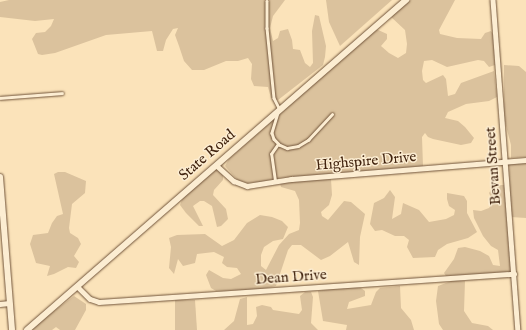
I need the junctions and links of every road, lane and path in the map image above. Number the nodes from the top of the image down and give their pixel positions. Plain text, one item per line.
1 (406, 0) edge
2 (492, 0) edge
3 (267, 1) edge
4 (62, 93) dead end
5 (0, 98) edge
6 (280, 109) junction
7 (332, 114) dead end
8 (278, 144) junction
9 (526, 160) edge
10 (505, 162) junction
11 (216, 164) junction
12 (0, 177) edge
13 (275, 181) junction
14 (3, 255) edge
15 (514, 274) junction
16 (77, 286) junction
17 (9, 303) junction
18 (0, 304) edge
19 (12, 330) edge
20 (27, 330) edge
21 (518, 330) edge

1 - 6 street, State Road
2 - 10 street, Bevan Street
3 - 6 lane
4 - 5 lane
6 - 8 lane
6 - 11 street, State Road
7 - 8 lane
8 - 13 lane
9 - 10 street, Highspire Drive
10 - 13 street, Highspire Drive
10 - 15 street, Bevan Street
11 - 13 street, Highspire Drive
11 - 16 street, State Road
12 - 14 street
14 - 17 street
15 - 16 street, Dean Drive
15 - 21 street, Bevan Street
16 - 20 street, State Road
17 - 18 street
17 - 19 street

